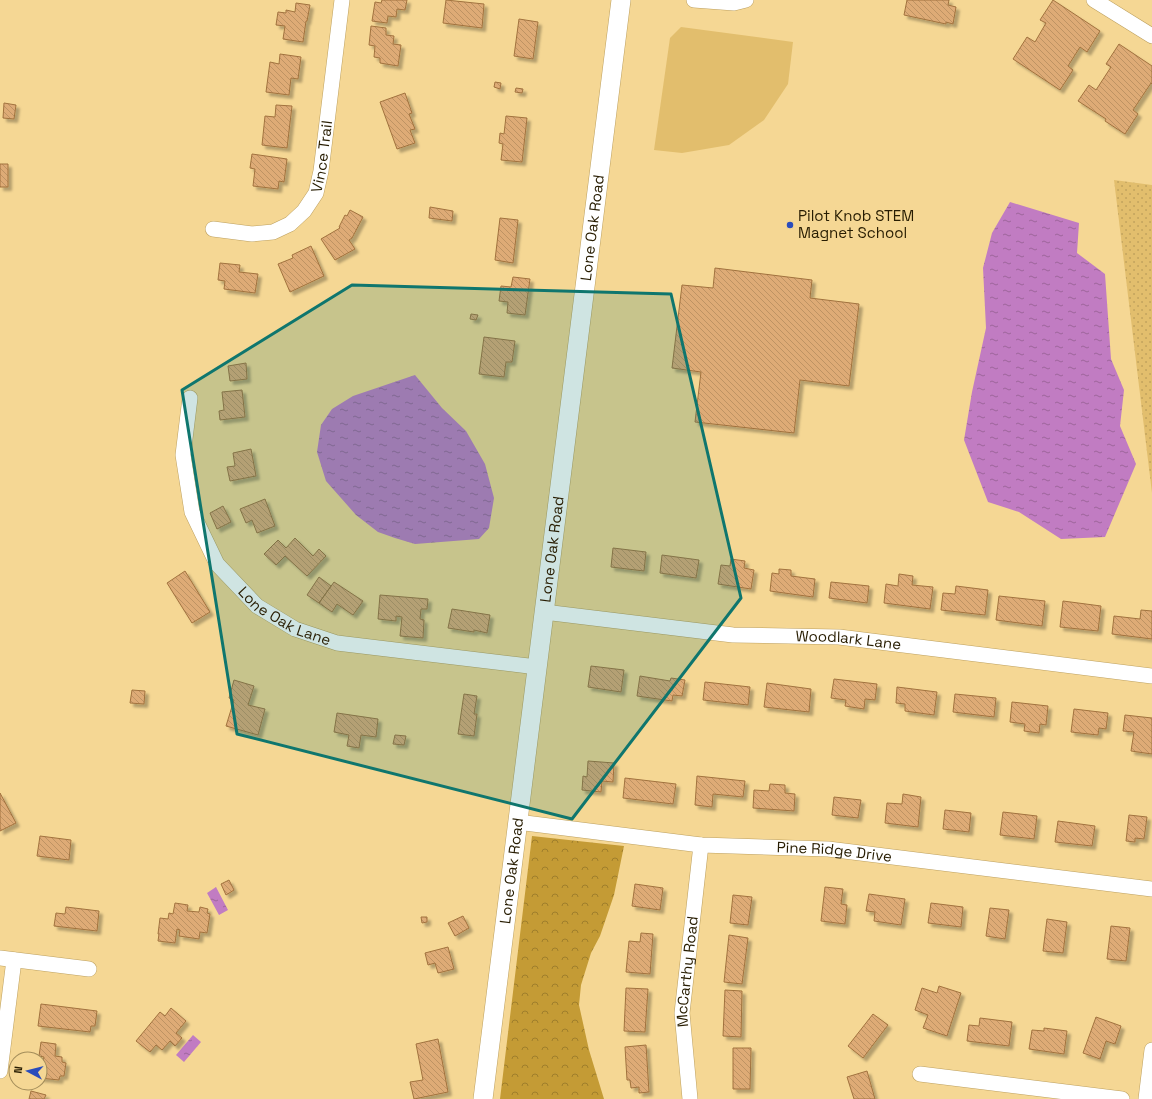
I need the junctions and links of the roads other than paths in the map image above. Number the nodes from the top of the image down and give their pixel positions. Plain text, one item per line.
1 (342, 0) edge
2 (621, 0) edge
3 (694, 0) edge
4 (746, 0) edge
5 (1094, 0) edge
6 (1152, 36) edge
7 (213, 229) dead end
8 (190, 398) dead end
9 (544, 612) junction
10 (536, 667) junction
11 (1152, 676) edge
12 (517, 822) junction
13 (701, 845) junction
14 (1152, 889) edge
15 (7, 959) edge
16 (89, 969) dead end
17 (1152, 1050) edge
18 (0, 1071) edge
19 (920, 1074) dead end
20 (483, 1099) edge
21 (690, 1099) edge
22 (1122, 1099) edge
23 (1146, 1099) edge

1 - 7 street, Vince Trail
2 - 9 main road, Lone Oak Road
3 - 4 street
5 - 6 street
8 - 10 street, Lone Oak Lane
9 - 10 main road, Lone Oak Road
9 - 11 street, Woodlark Lane
10 - 12 main road, Lone Oak Road
12 - 13 street, Pine Ridge Drive
12 - 20 main road, Lone Oak Road
13 - 14 street, Pine Ridge Drive
13 - 21 street, McCarthy Road
15 - 16 street
15 - 18 street
17 - 23 street
19 - 22 street

